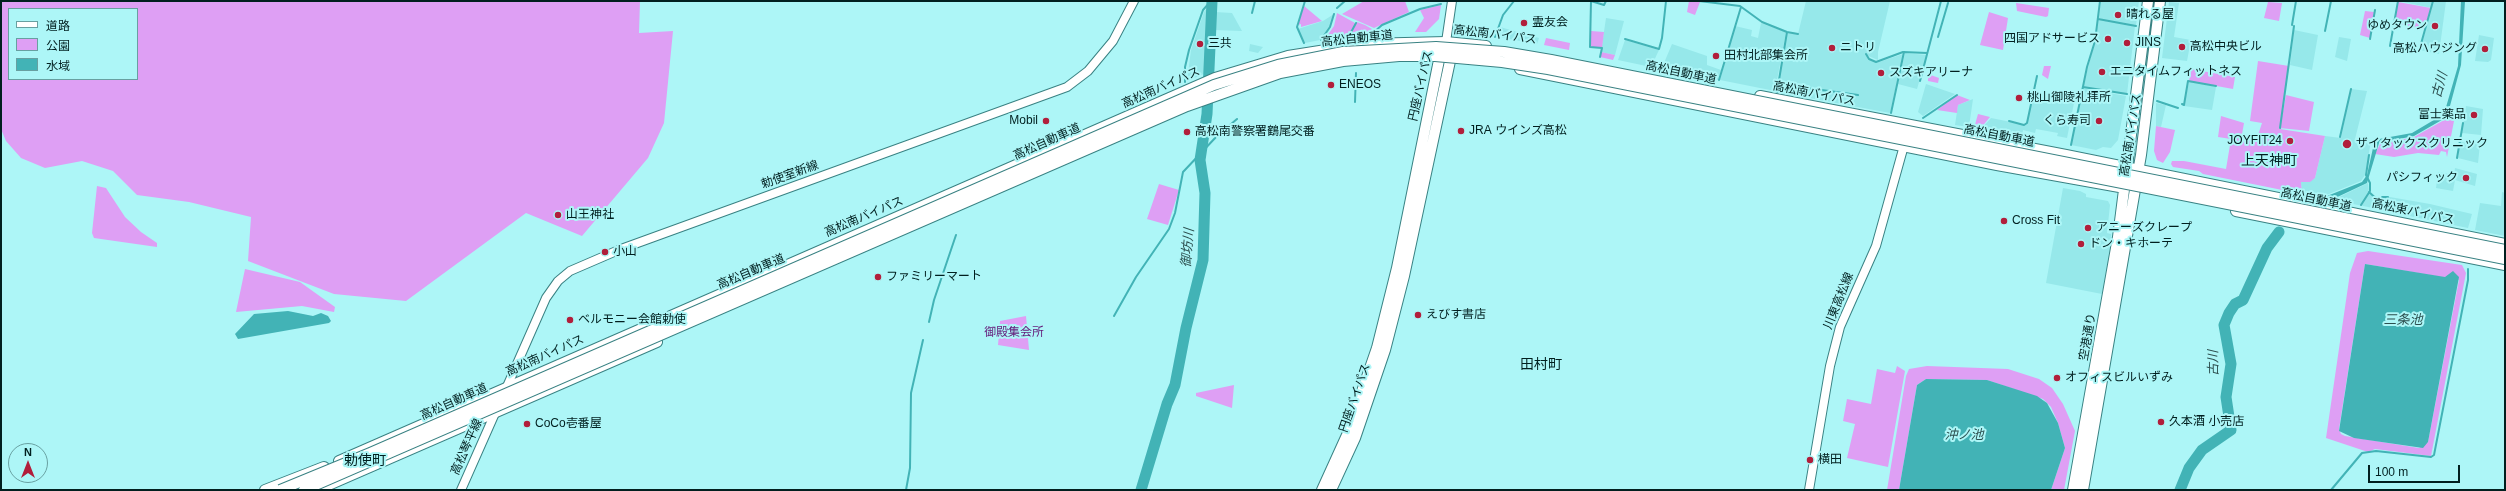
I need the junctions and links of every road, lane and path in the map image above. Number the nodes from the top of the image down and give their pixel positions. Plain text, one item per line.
1 (1134, 1) edge
2 (1452, 1) edge
3 (2148, 1) edge
4 (2160, 1) edge
5 (1446, 42) junction
6 (1439, 60) junction
7 (1450, 61) junction
8 (2147, 116) junction
9 (1910, 126) junction
10 (1904, 146) junction
11 (2130, 148) junction
12 (2040, 156) dead end
13 (2106, 163) junction
14 (2128, 167) junction
15 (2037, 168) dead end
16 (2139, 170) junction
17 (2151, 172) junction
18 (2102, 184) junction
19 (2130, 189) junction
20 (2240, 196) dead end
21 (2123, 206) junction
22 (2238, 208) dead end
23 (2415, 226) junction
24 (2505, 244) edge
25 (2410, 247) junction
26 (2505, 250) edge
27 (2505, 259) edge
28 (2505, 265) edge
29 (506, 388) junction
30 (495, 413) junction
31 (471, 423) junction
32 (485, 436) junction
33 (265, 490) edge
34 (280, 490) edge
35 (304, 490) edge
36 (317, 490) edge
37 (461, 490) edge
38 (1322, 490) edge
39 (1332, 490) edge
40 (1809, 490) edge
41 (2073, 490) edge
42 (2083, 490) edge

1 - 29 main road, 勅使室新線
2 - 5 main road
3 - 11 highway, 高松南バイパス
4 - 8 highway, 高松南バイパス
5 - 6 highway, 円座バイパス
5 - 7 highway, 円座バイパス
5 - 9 highway, 高松南バイパス
5 - 29 highway, 高松南バイパス
6 - 7 highway, 高松南バイパス
6 - 30 highway, 高松南バイパス, bridge
6 - 38 highway, 円座バイパス
7 - 10 highway, 高松南バイパス
7 - 39 highway, 円座バイパス
8 - 16 highway, 高松南バイパス
8 - 17 highway
9 - 10 main road, 川東高松線
9 - 12 highway
9 - 13 highway, 高松南バイパス
10 - 15 highway
10 - 18 highway, 高松南バイパス
10 - 40 main road, 川東高松線
11 - 13 highway
11 - 14 highway, 高松南バイパス
13 - 14 highway, 高松南バイパス
14 - 16 highway, 高松東バイパス
14 - 19 highway, 高松南バイパス
16 - 17 highway, 高松東バイパス
16 - 19 highway, 高松南バイパス
17 - 23 highway, 高松東バイパス
18 - 19 highway, 高松南バイパス
18 - 21 highway
19 - 21 highway, 空港通り
19 - 25 highway
19 - 42 highway, 空港通り
20 - 23 highway
21 - 41 highway, 空港通り
22 - 25 highway
23 - 24 highway, 高松東バイパス
25 - 28 highway
26 - 34 highway, 高松自動車道, bridge
27 - 35 highway, 高松自動車道, bridge
29 - 30 main road, 勅使室新線
29 - 33 highway, 高松南バイパス
30 - 31 highway, 高松南バイパス
30 - 32 main road, 高松琴平線
31 - 32 main road
31 - 36 highway, 高松南バイパス
32 - 37 main road, 高松琴平線

